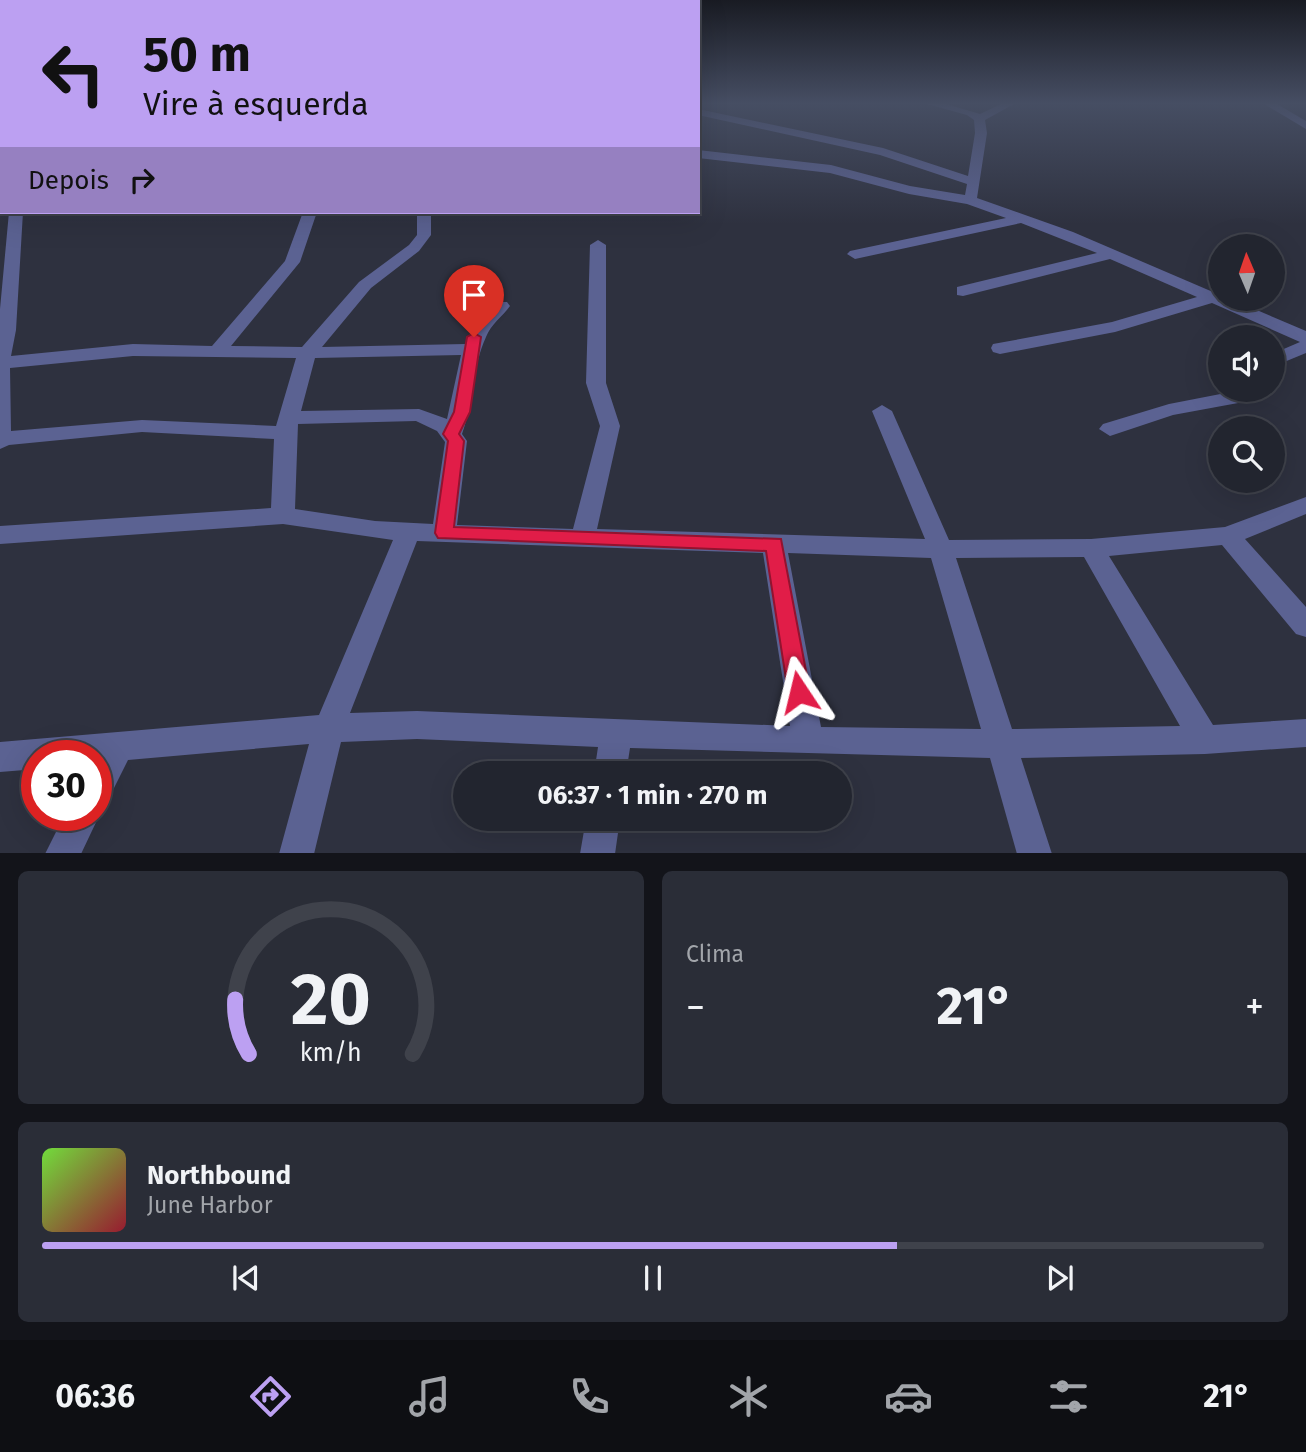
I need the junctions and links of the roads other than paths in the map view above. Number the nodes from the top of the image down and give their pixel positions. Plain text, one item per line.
1 (845, 144) edge
2 (980, 144) edge
3 (700, 154) edge
4 (975, 182) junction
5 (970, 200) junction
6 (16, 214) edge
7 (309, 214) edge
8 (424, 214) edge
9 (1025, 218) junction
10 (598, 245) dead end
11 (855, 254) dead end
12 (1111, 254) junction
13 (963, 291) dead end
14 (1208, 296) edge
15 (1208, 299) edge
16 (501, 306) dead end
17 (1245, 312) edge
18 (1306, 338) edge
19 (1306, 346) edge
20 (1000, 348) dead end
21 (471, 349) junction
22 (218, 350) junction
23 (307, 353) junction
24 (1285, 355) edge
25 (0, 363) edge
26 (1214, 402) edge
27 (882, 411) dead end
28 (287, 425) junction
29 (1110, 429) dead end
30 (451, 434) junction
31 (1, 440) edge
32 (1306, 505) edge
33 (283, 516) junction
34 (408, 532) junction
35 (444, 533) junction
36 (0, 535) edge
37 (1228, 536) junction
38 (583, 537) junction
39 (774, 544) junction
40 (1091, 548) junction
41 (941, 549) junction
42 (1306, 626) edge
43 (329, 728) junction
44 (616, 733) junction
45 (1306, 733) edge
46 (1205, 740) junction
47 (808, 741) junction
48 (1001, 744) junction
49 (118, 748) junction
50 (0, 757) edge
51 (112, 759) edge
52 (612, 761) edge
53 (74, 831) edge
54 (601, 831) edge
55 (62, 853) edge
56 (296, 853) edge
57 (597, 853) edge
58 (1035, 853) edge

1 - 4 street
2 - 4 street
3 - 5 street
4 - 5 street
5 - 9 street
6 - 25 street
7 - 22 street
8 - 23 street
9 - 11 street
9 - 12 street
10 - 38 street
12 - 13 street
12 - 14 street
15 - 20 street
16 - 21 street
17 - 18 street
19 - 24 street
21 - 23 street
21 - 30 street
22 - 23 street
22 - 25 street
23 - 28 street
25 - 31 street
26 - 29 street
27 - 41 street
28 - 30 street
28 - 31 street
28 - 33 street
30 - 35 street
32 - 37 street
33 - 34 street
33 - 36 street
34 - 35 street
34 - 43 street
35 - 38 street
37 - 40 street
37 - 42 street
38 - 39 street
39 - 41 street
39 - 47 street
40 - 41 street
40 - 46 street
41 - 48 street
43 - 44 street
43 - 49 street
43 - 56 street
44 - 47 street
44 - 52 street
45 - 46 street
46 - 48 street
47 - 48 street
48 - 58 street
49 - 50 street
49 - 51 street
53 - 55 street
54 - 57 street

